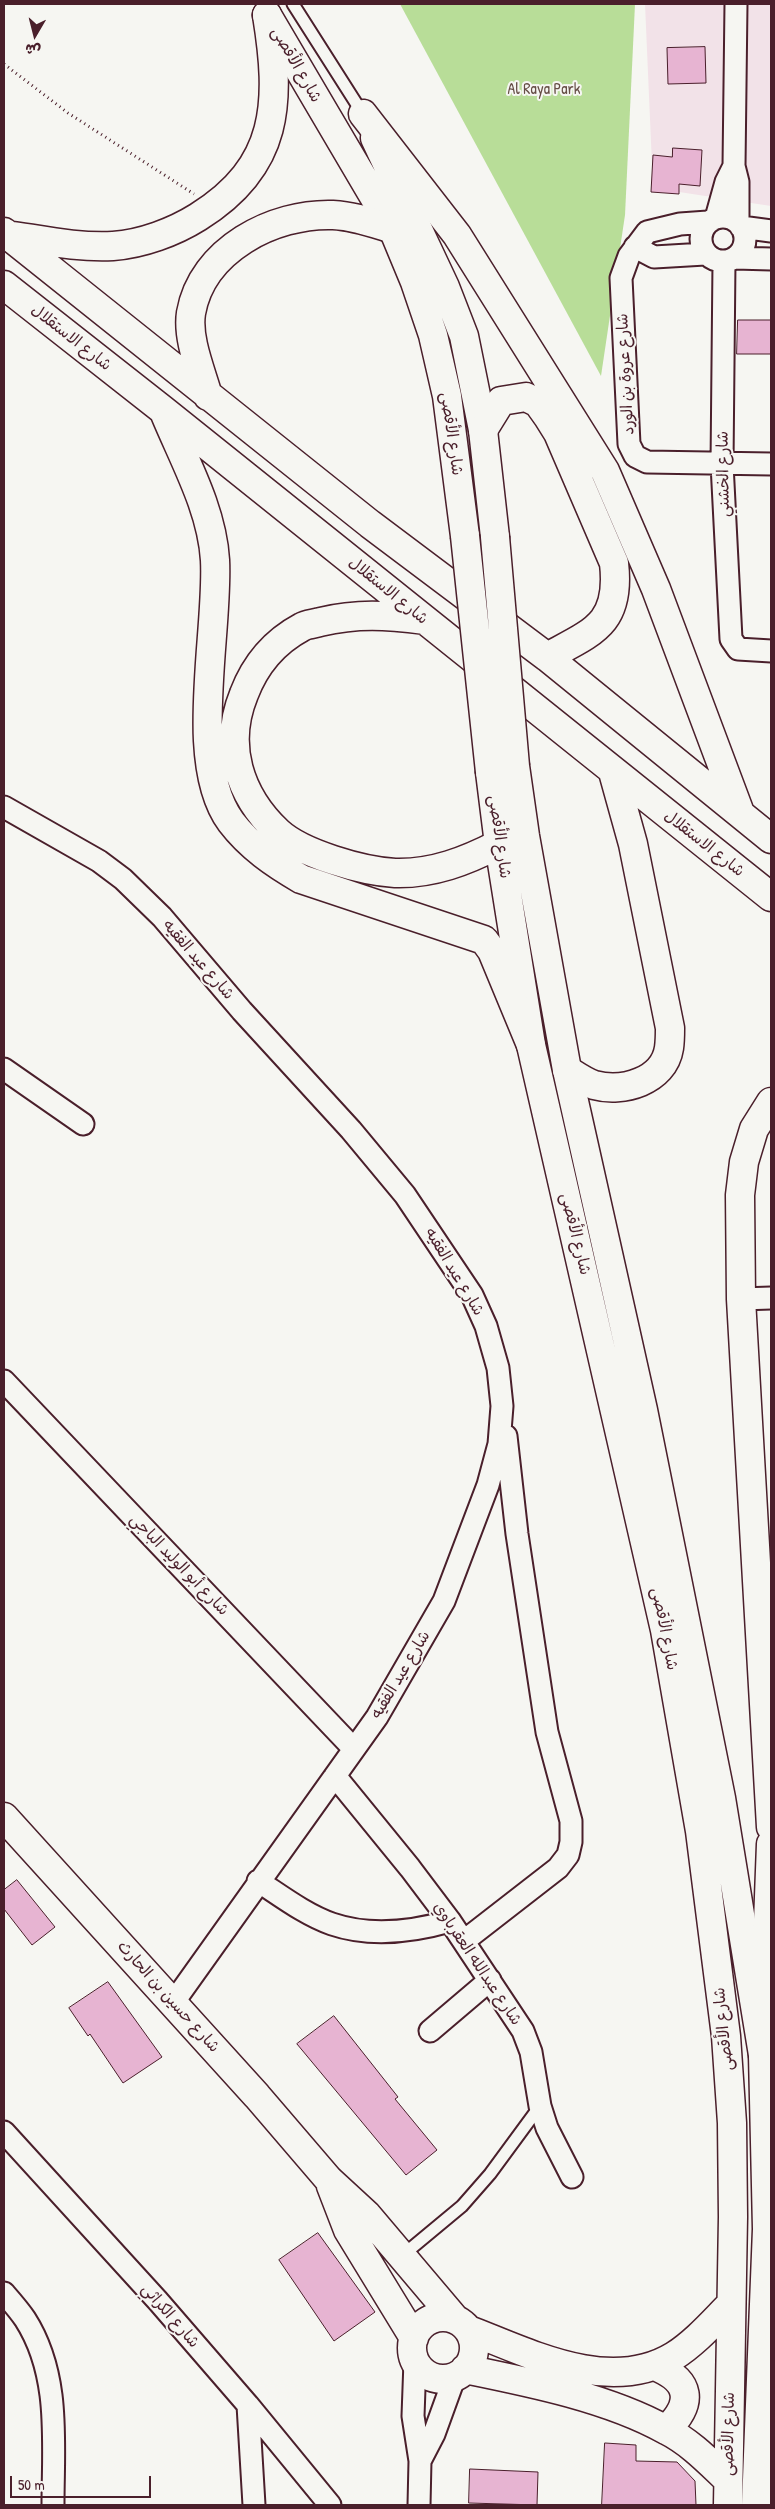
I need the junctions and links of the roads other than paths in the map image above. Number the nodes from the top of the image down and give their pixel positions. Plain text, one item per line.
1 (293, 4) edge
2 (736, 4) edge
3 (263, 9) edge
4 (363, 114) junction
5 (734, 166) junction
6 (712, 220) junction
7 (740, 225) junction
8 (392, 229) junction
9 (771, 231) edge
10 (5, 233) edge
11 (635, 247) junction
12 (722, 258) junction
13 (771, 258) edge
14 (4, 285) edge
15 (208, 396) junction
16 (163, 410) junction
17 (482, 430) junction
18 (722, 464) junction
19 (771, 464) edge
20 (425, 620) junction
21 (771, 651) edge
22 (547, 657) junction
23 (502, 769) junction
24 (613, 772) junction
25 (4, 807) edge
26 (741, 814) junction
27 (771, 839) edge
28 (499, 844) junction
29 (771, 897) edge
30 (531, 1045) junction
31 (4, 1069) edge
32 (566, 1070) junction
33 (771, 1102) edge
34 (83, 1124) dead end
35 (771, 1298) edge
36 (741, 1299) junction
37 (4, 1381) edge
38 (502, 1406) junction
39 (765, 1621) edge
40 (354, 1749) junction
41 (336, 1776) junction
42 (4, 1817) edge
43 (771, 1827) edge
44 (771, 1844) edge
45 (258, 1881) junction
46 (450, 1921) junction
47 (464, 1941) junction
48 (490, 1980) junction
49 (173, 2003) junction
50 (430, 2030) dead end
51 (763, 2054) junction
52 (540, 2106) junction
53 (4, 2132) edge
54 (572, 2177) dead end
55 (328, 2180) junction
56 (769, 2228) edge
57 (403, 2255) junction
58 (4, 2293) edge
59 (731, 2304) junction
60 (462, 2325) junction
61 (414, 2350) junction
62 (655, 2366) junction
63 (460, 2373) junction
64 (248, 2405) junction
65 (666, 2430) junction
66 (420, 2461) junction
67 (728, 2493) edge
68 (418, 2504) edge
69 (53, 2505) edge
70 (254, 2505) edge
71 (330, 2505) edge
72 (756, 2505) edge

1 - 4 lane, شارع الأقصى
2 - 5 street
3 - 8 main road, شارع الأقصى
3 - 10 main road
4 - 17 main road, شارع الأقصى
4 - 26 main road
5 - 6 street
5 - 7 street
6 - 7 street
6 - 11 street, شارع عروة بن الورد
6 - 12 street
7 - 9 street
7 - 12 street
8 - 15 main road
8 - 23 main road, شارع الأقصى, bridge
10 - 15 main road
11 - 12 street
11 - 18 street, شارع عروة بن الورد
12 - 13 street
12 - 18 street, شارع الخشني
14 - 16 main road, شارع الاستقلال
15 - 22 main road
16 - 20 main road, شارع الاستقلال
16 - 30 main road
17 - 22 main road
17 - 23 main road, شارع الأقصى, bridge
18 - 19 street, شارع عروة بن الورد
18 - 21 street, شارع الخشني
20 - 24 main road, شارع الاستقلال
20 - 28 main road
22 - 26 main road
23 - 28 main road, شارع الأقصى
23 - 32 main road, شارع الأقصى
24 - 29 main road, شارع الاستقلال
24 - 32 main road
25 - 38 street, شارع عيد الفقيه
26 - 27 main road
28 - 30 main road, شارع الأقصى
30 - 59 main road, شارع الأقصى
31 - 34 street
32 - 51 main road, شارع الأقصى
33 - 36 main road
35 - 36 street
36 - 39 main road
37 - 40 street, شارع أبو الوليد الباجي
38 - 40 street, شارع عيد الفقيه
38 - 47 street
39 - 43 main road
40 - 41 street, شارع عيد الفقيه
41 - 45 street, شارع عيد الفقيه
41 - 46 street, شارع عبدالله العقرباوي
42 - 49 main road, شارع حسين بن الحارث
44 - 51 main road
45 - 46 street
45 - 49 street, شارع عيد الفقيه
46 - 47 street, شارع عبدالله العقرباوي
47 - 48 street, شارع عبدالله العقرباوي
48 - 50 street
48 - 52 street, شارع عبدالله العقرباوي
49 - 55 main road, شارع حسين بن الحارث
51 - 56 main road, شارع الأقصى
52 - 54 street, شارع عبدالله العقرباوي
52 - 57 lane
53 - 64 street, شارع الكراثي
55 - 57 main road, شارع حسين بن الحارث
55 - 61 main road, شارع حسين بن الحارث
56 - 72 main road, شارع الأقصى
57 - 60 main road, شارع حسين بن الحارث
58 - 69 street
59 - 62 main road, شارع حسين بن الحارث
59 - 67 main road, شارع الأقصى
60 - 61 main road
60 - 62 main road, شارع حسين بن الحارث
60 - 63 main road
61 - 63 main road
61 - 66 street
62 - 65 main road
63 - 65 main road
63 - 66 street
64 - 70 street
64 - 71 street, شارع الكراثي
65 - 67 main road
66 - 68 street

